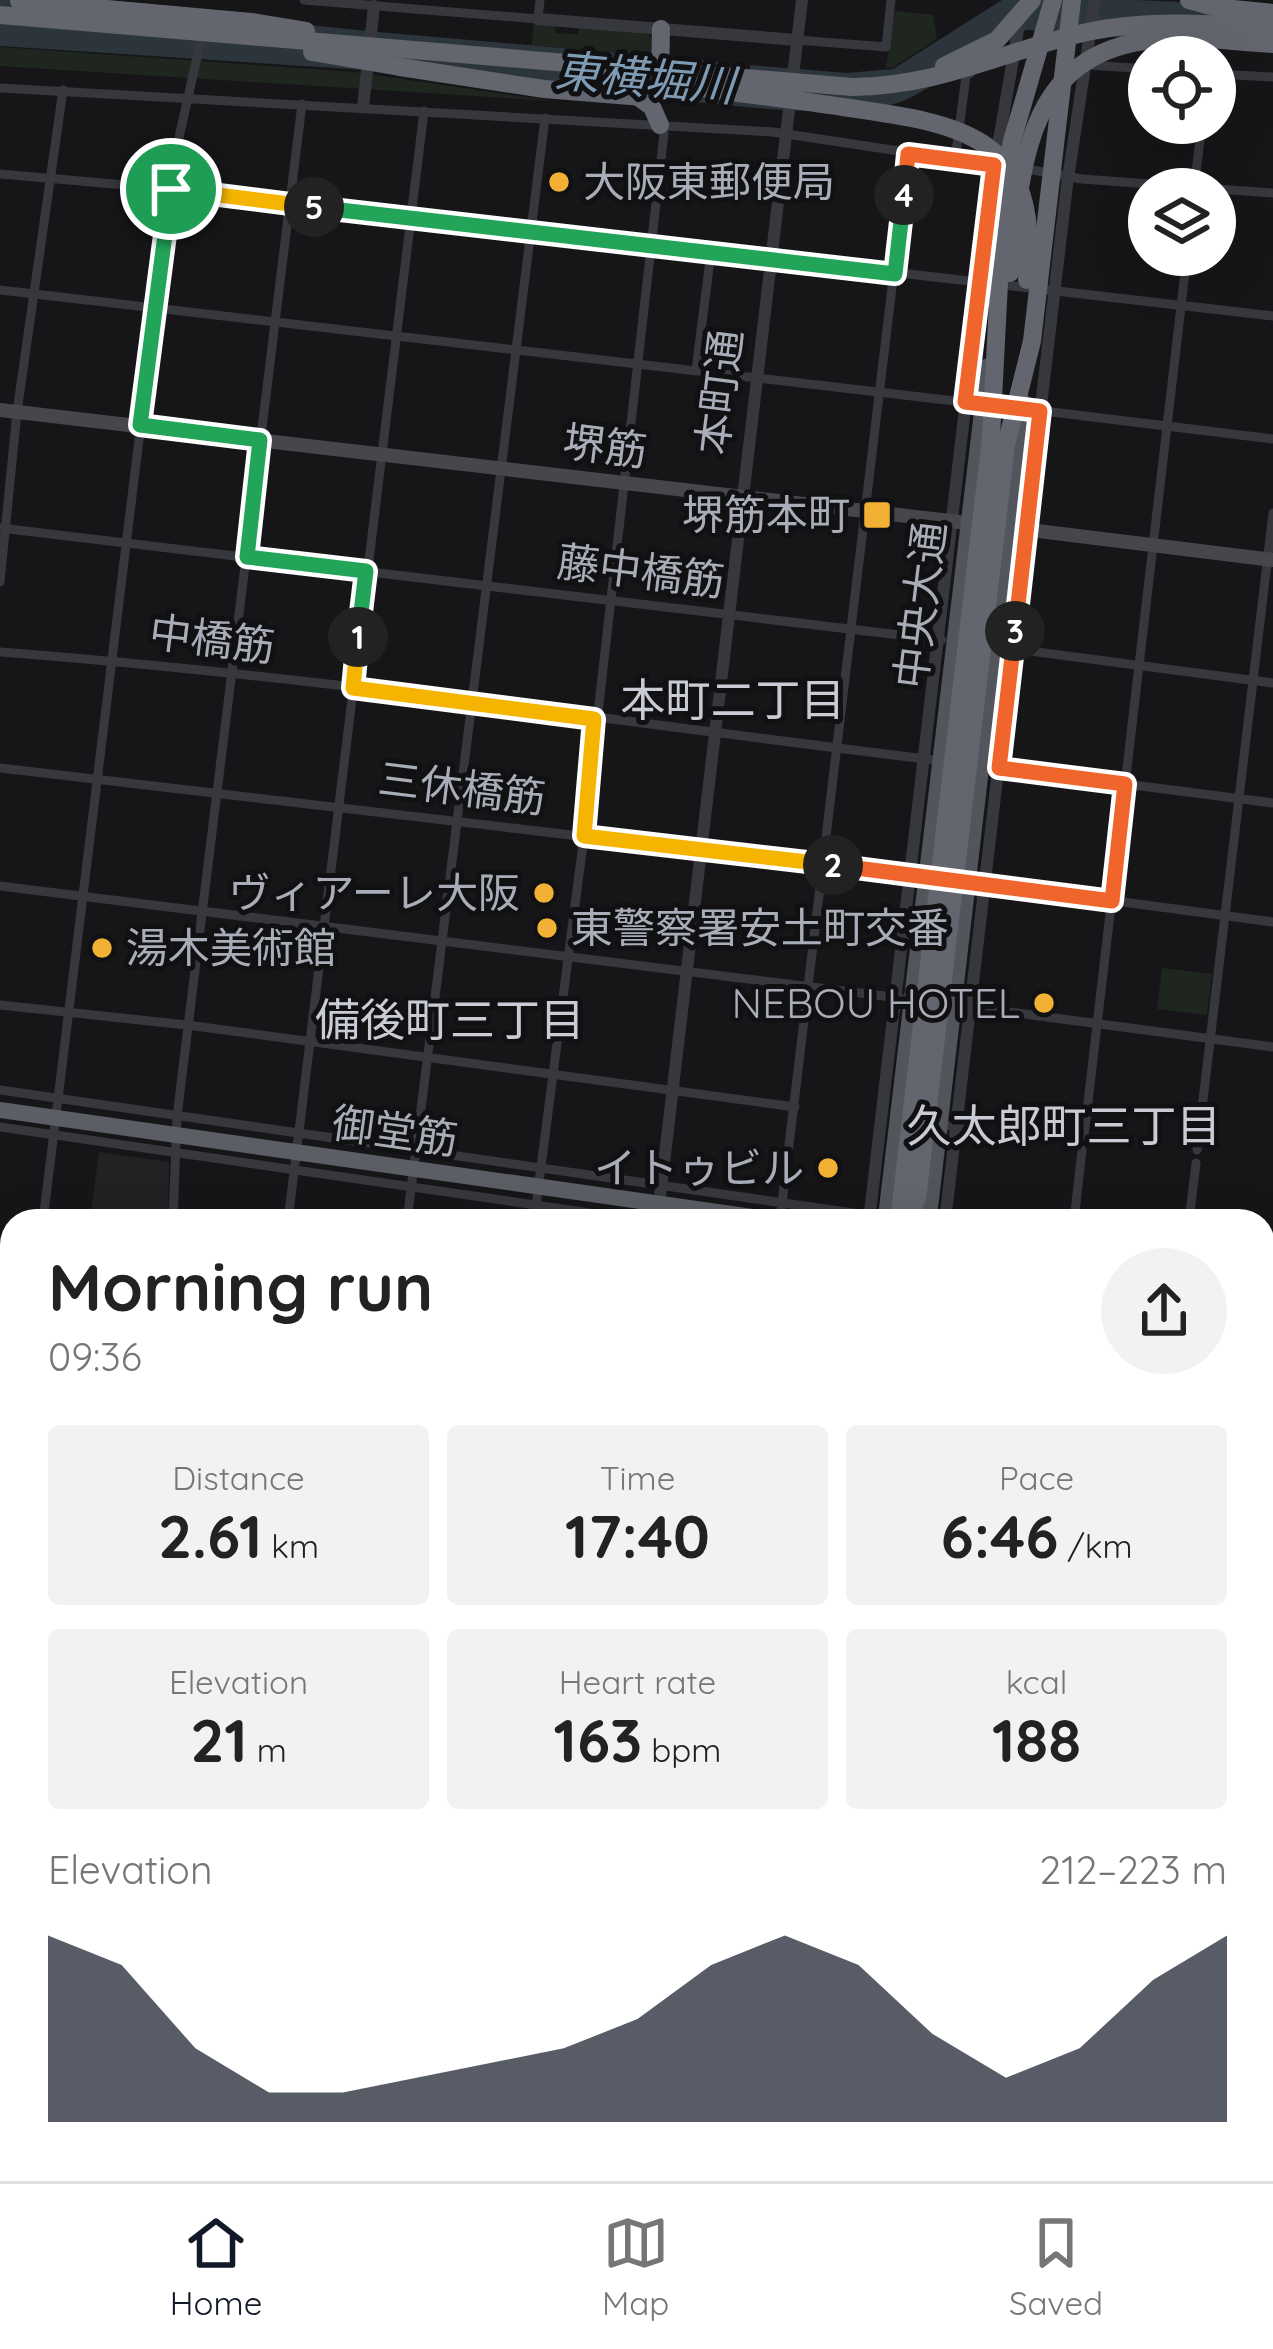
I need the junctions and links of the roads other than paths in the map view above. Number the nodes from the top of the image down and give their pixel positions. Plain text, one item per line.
1 (10, 0) edge
2 (304, 0) edge
3 (540, 0) edge
4 (802, 0) edge
5 (891, 0) edge
6 (1028, 0) edge
7 (1050, 0) edge
8 (1072, 0) edge
9 (1095, 0) edge
10 (1189, 0) edge
11 (375, 3) edge
12 (209, 5) edge
13 (455, 6) edge
14 (1273, 13) edge
15 (0, 15) edge
16 (538, 19) junction
17 (1273, 28) edge
18 (189, 32) junction
19 (661, 37) junction
20 (1273, 44) edge
21 (796, 47) junction
22 (403, 49) junction
23 (459, 54) junction
24 (1013, 58) junction
25 (1085, 64) junction
26 (1128, 67) edge
27 (1236, 75) edge
28 (1273, 77) edge
29 (833, 86) junction
30 (0, 88) edge
31 (63, 90) junction
32 (188, 96) junction
33 (638, 97) junction
34 (302, 104) junction
35 (363, 107) junction
36 (424, 111) junction
37 (545, 118) junction
38 (659, 121) junction
39 (787, 128) junction
40 (908, 154) junction
41 (955, 160) junction
42 (994, 165) junction
43 (0, 174) edge
44 (1068, 175) junction
45 (50, 179) junction
46 (1128, 181) edge
47 (171, 189) junction
48 (1236, 191) edge
49 (1273, 193) edge
50 (290, 204) junction
51 (409, 217) junction
52 (531, 231) junction
53 (651, 244) junction
54 (711, 252) junction
55 (771, 259) junction
56 (895, 274) junction
57 (1185, 276) edge
58 (980, 284) junction
59 (0, 290) edge
60 (1054, 293) junction
61 (36, 294) junction
62 (1181, 307) junction
63 (154, 308) junction
64 (1273, 316) edge
65 (275, 323) junction
66 (395, 336) junction
67 (516, 350) junction
68 (636, 364) junction
69 (696, 370) junction
70 (757, 376) junction
71 (879, 392) junction
72 (965, 402) junction
73 (0, 410) edge
74 (1040, 411) junction
75 (17, 412) junction
76 (140, 425) junction
77 (1167, 426) junction
78 (260, 440) junction
79 (1273, 440) edge
80 (999, 442) junction
81 (380, 454) junction
82 (501, 467) junction
83 (622, 482) junction
84 (742, 496) junction
85 (864, 511) junction
86 (1273, 513) edge
87 (951, 521) junction
88 (2, 528) edge
89 (1027, 530) junction
90 (127, 543) junction
91 (1153, 545) junction
92 (247, 557) junction
93 (1270, 560) edge
94 (366, 571) junction
95 (0, 582) edge
96 (486, 586) junction
97 (608, 600) junction
98 (729, 614) junction
99 (851, 630) junction
100 (937, 640) junction
101 (1013, 649) junction
102 (0, 652) edge
103 (112, 661) junction
104 (1140, 665) junction
105 (233, 675) junction
106 (1254, 681) junction
107 (1273, 683) edge
108 (353, 688) junction
109 (471, 703) junction
110 (594, 719) junction
111 (715, 735) junction
112 (836, 749) junction
113 (922, 759) junction
114 (0, 768) edge
115 (999, 768) junction
116 (97, 778) junction
117 (1125, 784) junction
118 (218, 795) junction
119 (1239, 799) junction
120 (1273, 803) edge
121 (337, 806) junction
122 (457, 819) junction
123 (584, 836) junction
124 (702, 851) junction
125 (822, 864) junction
126 (909, 874) junction
127 (985, 884) junction
128 (0, 886) edge
129 (82, 896) junction
130 (1112, 901) junction
131 (202, 910) junction
132 (1225, 916) junction
133 (1273, 922) edge
134 (326, 926) junction
135 (443, 939) junction
136 (569, 957) junction
137 (688, 974) junction
138 (808, 988) junction
139 (895, 998) junction
140 (0, 1005) edge
141 (971, 1007) junction
142 (68, 1012) junction
143 (187, 1024) junction
144 (1098, 1024) junction
145 (1211, 1039) junction
146 (310, 1041) junction
147 (1273, 1046) edge
148 (429, 1057) junction
149 (554, 1075) junction
150 (0, 1090) edge
151 (673, 1093) junction
152 (59, 1099) junction
153 (795, 1107) junction
154 (0, 1110) edge
155 (875, 1117) junction
156 (56, 1126) junction
157 (0, 1127) edge
158 (961, 1127) junction
159 (175, 1134) junction
160 (1084, 1136) dead end
161 (1082, 1150) dead end
162 (1197, 1150) dead end
163 (296, 1152) junction
164 (1196, 1163) dead end
165 (414, 1169) junction
166 (539, 1187) junction
167 (660, 1204) edge
168 (45, 1209) edge
169 (173, 1209) edge
170 (289, 1209) edge
171 (408, 1209) edge
172 (608, 1209) edge
173 (710, 1209) edge
174 (782, 1209) edge
175 (890, 1209) edge
176 (892, 1209) edge
177 (892, 1209) edge
178 (930, 1209) edge
179 (947, 1209) edge
180 (1075, 1209) edge
181 (1191, 1209) edge

1 - 22 highway, bridge
2 - 11 street
3 - 16 street
4 - 21 street, 本町通
5 - 21 street
6 - 24 street, 中央大通, bridge
6 - 29 highway, bridge
7 - 80 highway, bridge
7 - 177 main road, 中央大通, bridge
8 - 80 highway, bridge
8 - 178 main road, 中央大通, bridge
9 - 25 street
10 - 14 highway
11 - 13 street
11 - 35 street, bridge
12 - 32 street, bridge
13 - 16 street
15 - 18 highway, bridge
16 - 19 street
17 - 29 highway, bridge
18 - 22 highway, bridge
18 - 33 highway, bridge
19 - 21 street
19 - 33 highway
20 - 80 highway, bridge
21 - 39 street, 本町通, bridge
22 - 23 highway, bridge
23 - 29 highway, bridge
23 - 80 highway, bridge
24 - 41 street
24 - 42 street, 中央大通
25 - 26 street
25 - 44 street
27 - 28 street
30 - 31 street
31 - 32 street
31 - 45 street
32 - 34 street
32 - 47 street
33 - 38 highway
34 - 35 street
34 - 50 street
35 - 36 street
36 - 37 street
36 - 51 street
37 - 38 street
37 - 52 street
38 - 39 street
38 - 53 street
39 - 40 street
39 - 55 street, 本町通
40 - 41 street
40 - 56 street
41 - 42 street
42 - 44 street
42 - 58 street, 中央大通
43 - 45 street
44 - 46 street
44 - 60 street
45 - 47 street
45 - 61 street
47 - 50 street
47 - 63 street
48 - 49 street
50 - 51 street
50 - 65 street
51 - 52 street
51 - 66 street
52 - 53 street
52 - 67 street
53 - 54 street
53 - 68 street
54 - 55 street
54 - 69 street
55 - 56 street
55 - 70 street, 本町通
56 - 58 street
56 - 71 street
57 - 62 street
58 - 60 street
58 - 72 street, 中央大通
59 - 61 street
60 - 62 street
60 - 74 street
61 - 63 street
61 - 75 street
62 - 64 street
62 - 77 street
63 - 65 street
63 - 76 street
65 - 66 street
65 - 78 street
66 - 67 street
66 - 81 street
67 - 68 street
67 - 82 street
68 - 69 street
68 - 83 street
69 - 70 street
70 - 71 street
70 - 84 street, 本町通
71 - 72 street
71 - 85 street
72 - 74 street
72 - 87 street, 中央大通
73 - 75 main road, 堺筋
74 - 77 street
74 - 89 street
75 - 76 main road, 堺筋
75 - 88 street
76 - 78 main road, 堺筋
76 - 90 street
77 - 79 street
77 - 91 street
78 - 81 main road, 堺筋
78 - 92 street
80 - 176 highway, bridge
81 - 82 main road, 堺筋
81 - 94 street
82 - 83 main road, 堺筋
82 - 96 street
83 - 84 main road, 堺筋
83 - 97 street
84 - 85 main road, 堺筋
84 - 98 street, 本町通
85 - 87 main road, 堺筋
85 - 99 street
86 - 93 street
87 - 89 main road, 堺筋
87 - 100 street, 中央大通
88 - 90 street, 藤中橋筋
88 - 95 street
89 - 91 main road, 堺筋
89 - 101 street
90 - 92 street, 藤中橋筋
90 - 103 street
91 - 93 main road, 堺筋
91 - 104 street
92 - 94 street, 藤中橋筋
92 - 105 street
93 - 106 street
94 - 96 street, 藤中橋筋
94 - 108 street
96 - 97 street, 藤中橋筋
96 - 109 street
97 - 98 street, 藤中橋筋
97 - 110 street
98 - 99 street, 藤中橋筋
98 - 111 street, 本町通
99 - 100 street, 藤中橋筋
99 - 112 street
100 - 101 street, 藤中橋筋
100 - 113 street, 中央大通
101 - 104 street, 藤中橋筋
101 - 115 street
102 - 103 street, 中橋筋
103 - 105 street, 中橋筋
103 - 116 street
104 - 106 street, 藤中橋筋
104 - 117 street
105 - 108 street, 中橋筋
105 - 118 street
106 - 107 street, 藤中橋筋
106 - 119 street
108 - 109 street, 中橋筋
108 - 121 street
109 - 110 street, 中橋筋
109 - 122 street
110 - 111 street, 中橋筋
110 - 123 street
111 - 112 street, 中橋筋
111 - 124 street, 本町通
112 - 113 street, 中橋筋
112 - 125 street
113 - 115 street, 中橋筋
113 - 126 street, 中央大通
114 - 116 street, 三休橋筋
115 - 117 street, 中橋筋
115 - 127 street
116 - 118 street, 三休橋筋
116 - 129 street
117 - 119 street, 中橋筋
117 - 130 street
118 - 121 street, 三休橋筋
118 - 131 street
119 - 120 street, 中橋筋
119 - 132 street
121 - 122 street, 三休橋筋
121 - 134 street
122 - 123 street, 三休橋筋
122 - 135 street
123 - 124 street, 三休橋筋
123 - 136 street
124 - 125 street, 三休橋筋
124 - 137 street, 本町通
125 - 126 street, 三休橋筋
125 - 138 street
126 - 127 street, 三休橋筋
126 - 139 street, 中央大通
127 - 130 street, 三休橋筋
127 - 141 street
128 - 129 street
129 - 131 street
129 - 142 street
130 - 132 street, 三休橋筋
130 - 144 street
131 - 134 street
131 - 143 street
132 - 133 street, 三休橋筋
132 - 145 street
134 - 135 street
134 - 146 street
135 - 136 street
135 - 148 street
136 - 137 street
136 - 149 street
137 - 138 street
137 - 151 street, 本町通
138 - 139 street
138 - 153 street
139 - 141 street
139 - 155 street, 中央大通
140 - 142 street
141 - 144 street
141 - 158 street
142 - 143 street
142 - 152 street
143 - 146 street
143 - 159 street
144 - 145 street
144 - 160 street
145 - 147 street
145 - 162 street
146 - 148 street
146 - 163 street
148 - 149 street
148 - 165 street
149 - 151 street
149 - 166 street
150 - 152 street
151 - 153 street
151 - 167 street, 本町通
152 - 156 street
152 - 159 street
153 - 174 street
154 - 156 highway, 御堂筋
155 - 158 street
155 - 175 street, 中央大通
156 - 157 street
156 - 159 highway, 御堂筋
156 - 168 street
158 - 179 street
159 - 163 highway, 御堂筋
159 - 169 street
161 - 180 street
163 - 165 highway, 御堂筋
163 - 170 street
164 - 181 street
165 - 166 highway, 御堂筋
165 - 171 street
166 - 167 highway, 御堂筋
166 - 172 street
167 - 173 highway, 御堂筋

